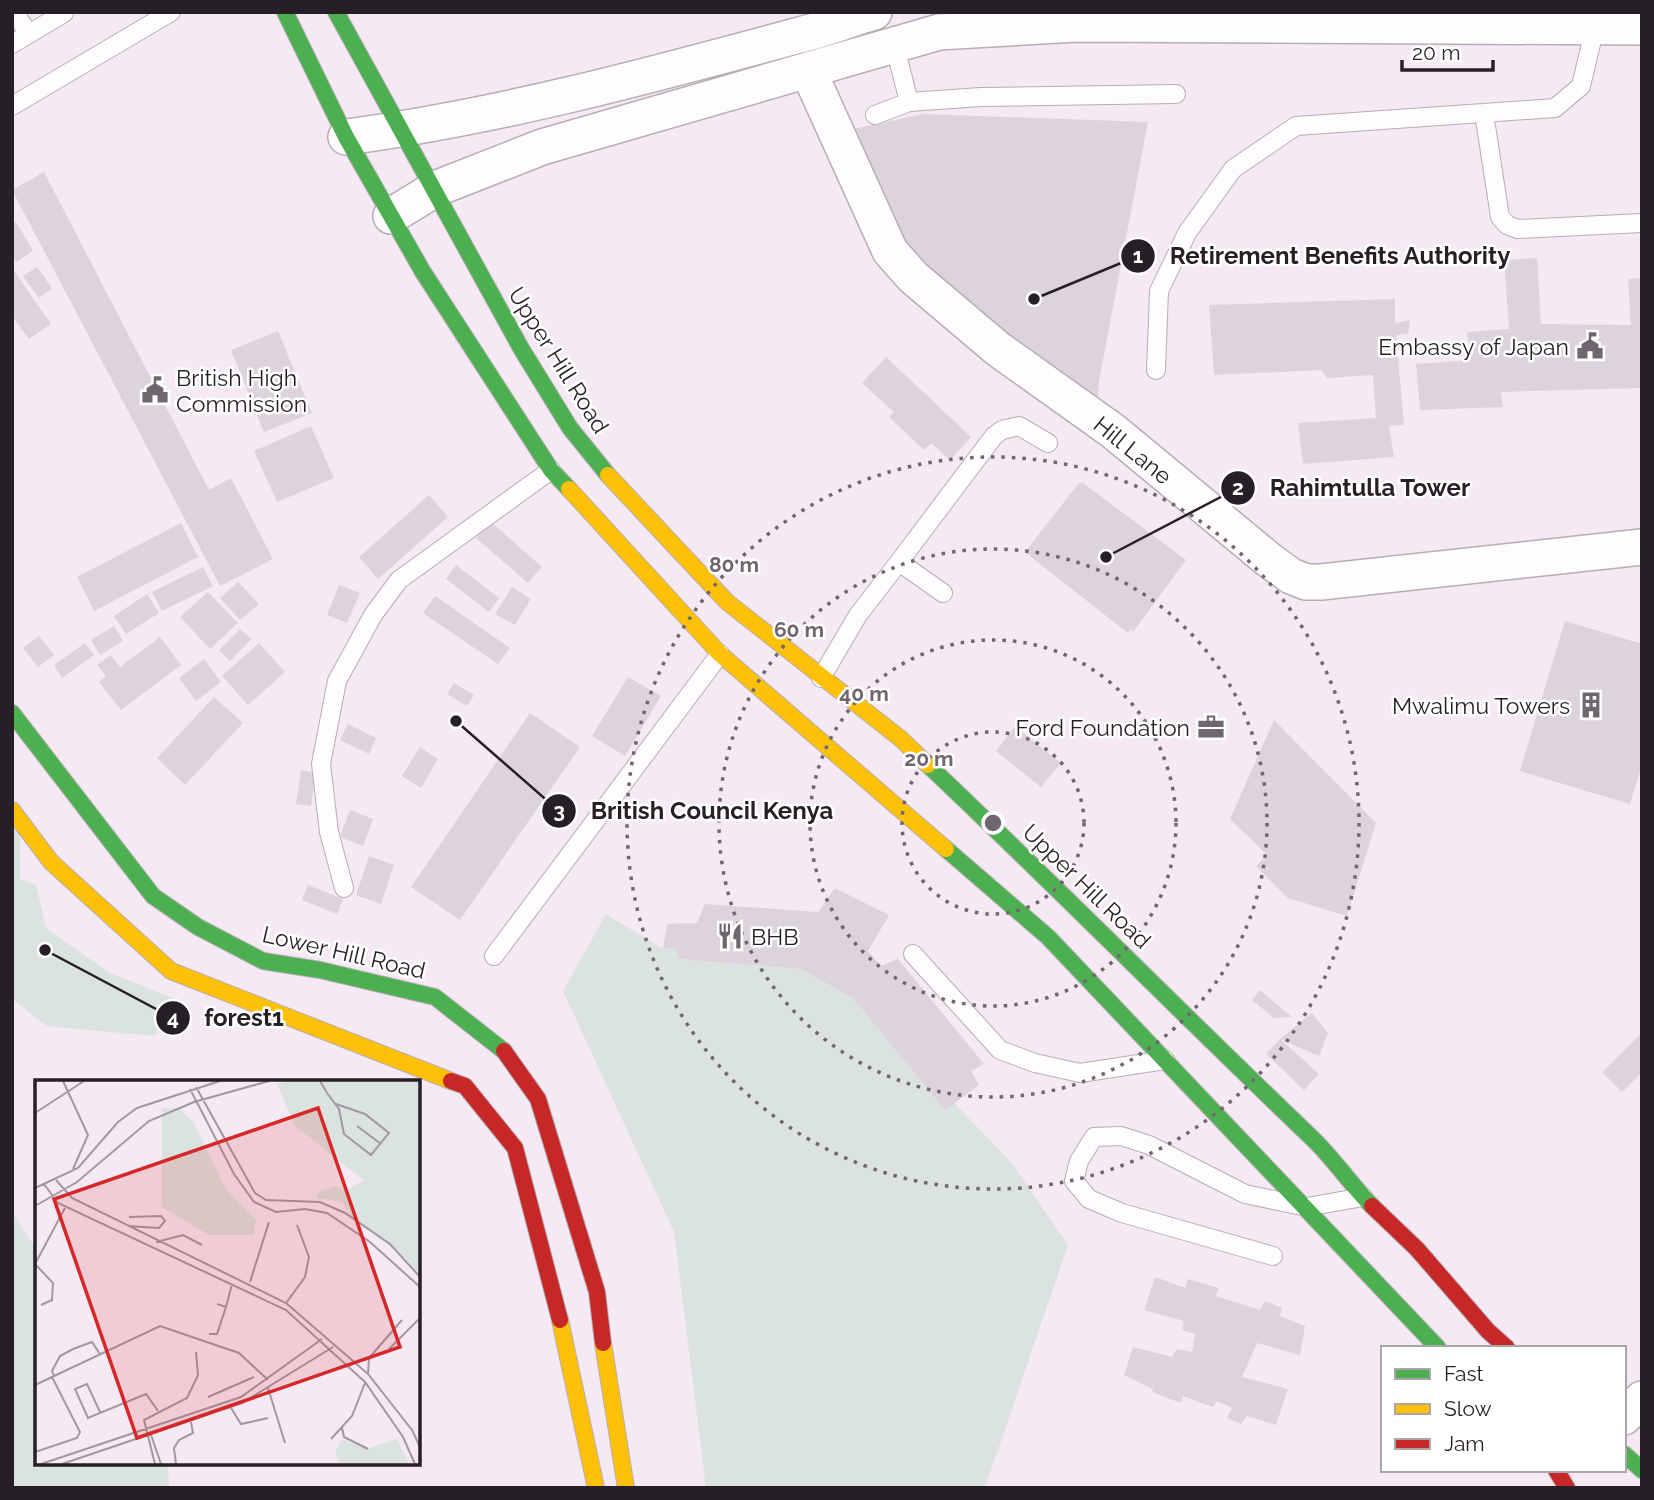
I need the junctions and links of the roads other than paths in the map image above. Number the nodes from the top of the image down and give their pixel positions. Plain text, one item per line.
1 (14, 12) edge
2 (171, 12) edge
3 (285, 12) edge
4 (336, 12) edge
5 (874, 12) edge
6 (64, 13) edge
7 (1579, 20) edge
8 (822, 21) edge
9 (1642, 27) edge
10 (29, 34) junction
11 (894, 43) junction
12 (12, 44) edge
13 (807, 70) junction
14 (1176, 94) dead end
15 (909, 102) junction
16 (12, 106) edge
17 (1485, 113) junction
18 (875, 115) dead end
19 (402, 129) junction
20 (346, 137) junction
21 (435, 189) junction
22 (391, 216) junction
23 (1642, 223) edge
24 (1156, 370) dead end
25 (1048, 443) dead end
26 (551, 470) junction
27 (1642, 547) edge
28 (899, 562) junction
29 (943, 593) dead end
30 (720, 654) junction
31 (821, 678) junction
32 (12, 713) edge
33 (12, 810) edge
34 (344, 888) dead end
35 (913, 954) dead end
36 (495, 956) dead end
37 (1166, 1059) junction
38 (1363, 1197) junction
39 (1307, 1207) junction
40 (1273, 1256) dead end
41 (1436, 1346) edge
42 (1505, 1346) edge
43 (1642, 1399) edge
44 (1626, 1415) edge
45 (1626, 1456) edge
46 (1642, 1470) edge
47 (1557, 1472) edge
48 (596, 1488) edge
49 (626, 1488) edge
50 (1567, 1488) edge

1 - 10 lane
2 - 16 lane
3 - 20 street
4 - 19 street, Upper Hill Road
5 - 8 street
6 - 10 lane
7 - 9 street
7 - 11 street
7 - 17 lane
8 - 19 street
10 - 12 lane
11 - 13 street
11 - 15 lane
13 - 21 street
13 - 27 street, Hill Lane
14 - 15 lane
15 - 18 lane
17 - 23 lane
17 - 24 lane
19 - 20 street
19 - 21 street, Upper Hill Road
20 - 22 street
21 - 22 street
21 - 31 street, Upper Hill Road
22 - 26 street
25 - 28 lane
26 - 30 street
26 - 34 lane
28 - 29 lane
28 - 31 lane
30 - 36 lane
30 - 37 street
31 - 38 street, Upper Hill Road
32 - 49 street, Lower Hill Road
33 - 48 street
35 - 37 lane
37 - 39 street
38 - 39 lane
38 - 42 street, Upper Hill Road
39 - 40 lane
39 - 41 street
43 - 44 street
45 - 46 street
47 - 50 street

